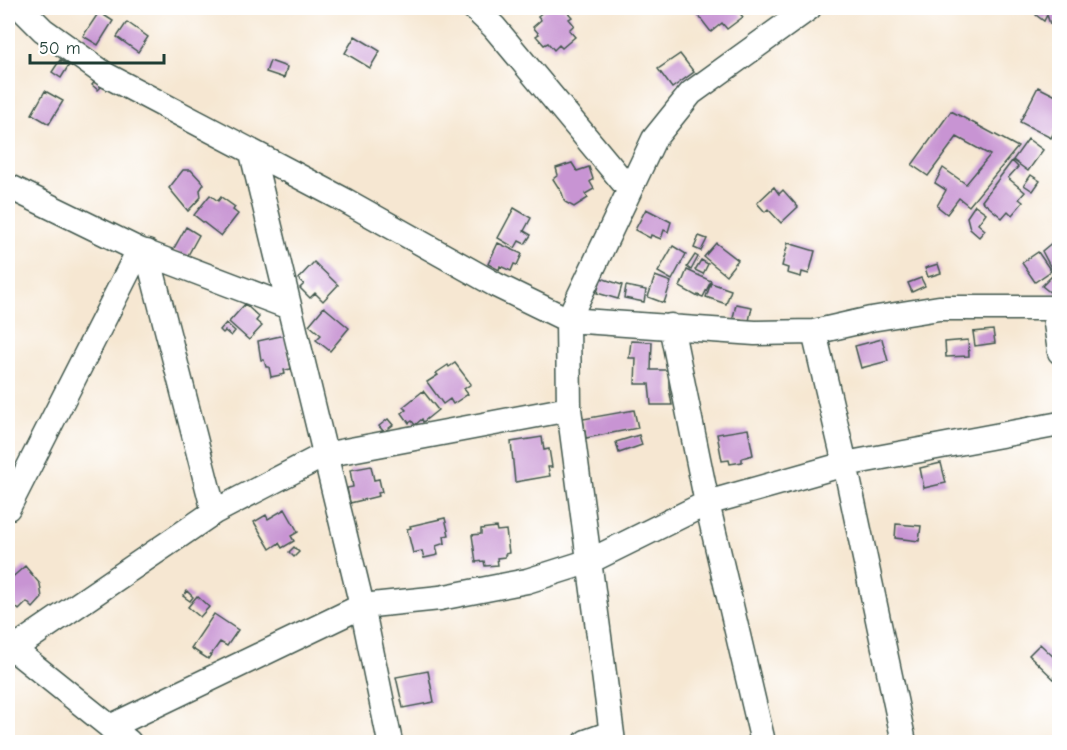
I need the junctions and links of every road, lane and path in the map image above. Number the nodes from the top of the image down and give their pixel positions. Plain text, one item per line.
1 (21, 8) edge
2 (474, 8) edge
3 (809, 8) edge
4 (252, 153) junction
5 (8, 186) edge
6 (629, 189) junction
7 (143, 251) junction
8 (289, 307) junction
9 (1057, 308) edge
10 (568, 320) junction
11 (671, 326) junction
12 (814, 332) junction
13 (1059, 352) edge
14 (569, 409) junction
15 (1059, 424) edge
16 (324, 455) junction
17 (845, 464) junction
18 (707, 504) junction
19 (8, 508) edge
20 (214, 512) junction
21 (590, 561) junction
22 (362, 606) junction
23 (10, 647) edge
24 (110, 727) junction
25 (612, 738) edge
26 (129, 742) edge
27 (390, 742) edge
28 (586, 742) edge
29 (763, 742) edge
30 (904, 742) edge

1 - 4 street
2 - 6 street
3 - 6 street
4 - 8 street
4 - 10 street
5 - 7 street
6 - 10 street
7 - 8 street
7 - 19 street
7 - 20 street
8 - 16 street
9 - 12 street
9 - 13 street
10 - 11 street
10 - 14 street
11 - 12 street
11 - 18 street
12 - 17 street
14 - 16 street
14 - 21 street
15 - 17 street
16 - 20 street
16 - 22 street
17 - 18 street
17 - 30 street
18 - 21 street
18 - 29 street
20 - 23 street
21 - 22 street
21 - 25 street
22 - 24 street
22 - 27 street
23 - 24 street
24 - 26 street
25 - 28 street

